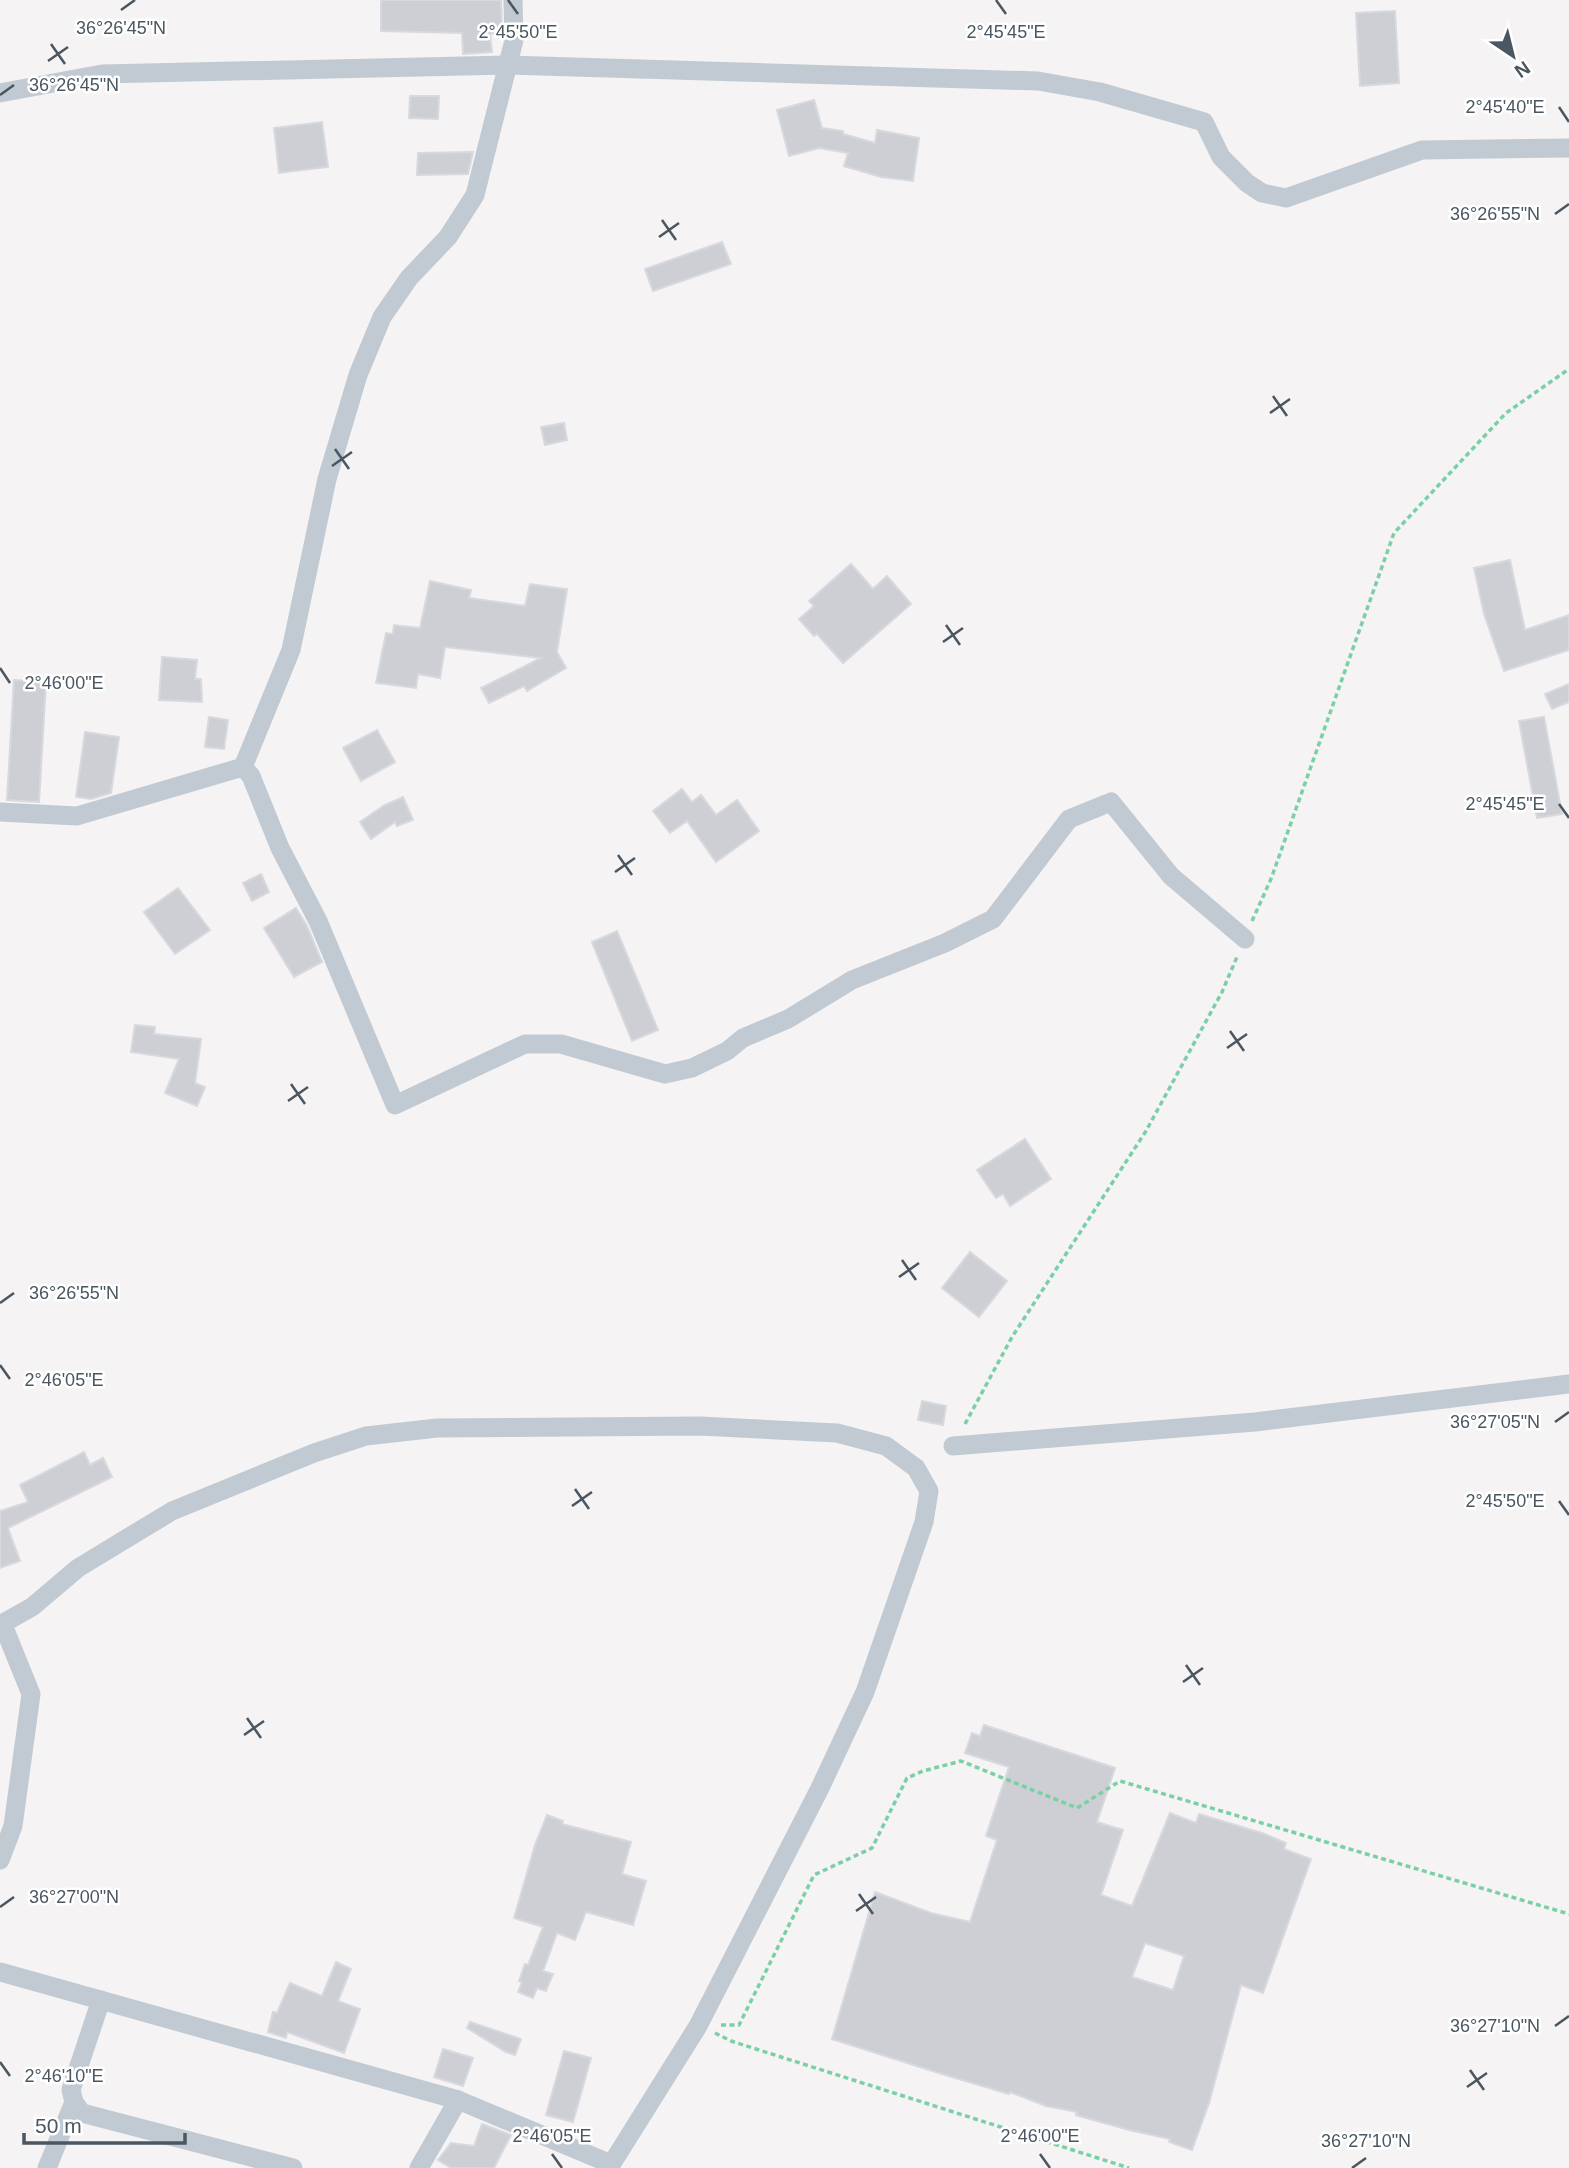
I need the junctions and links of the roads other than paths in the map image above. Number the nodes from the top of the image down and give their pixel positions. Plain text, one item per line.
1 (513, 0) edge
2 (509, 65) junction
3 (0, 93) edge
4 (1569, 148) edge
5 (243, 767) junction
6 (0, 812) edge
7 (1245, 939) dead end
8 (1569, 1384) edge
9 (953, 1446) dead end
10 (1, 1625) edge
11 (0, 1860) edge
12 (0, 1972) edge
13 (101, 2000) junction
14 (458, 2101) junction
15 (74, 2102) junction
16 (610, 2166) edge
17 (47, 2168) edge
18 (293, 2168) edge
19 (419, 2168) edge

1 - 2 street
2 - 3 street
2 - 4 street
2 - 5 street
5 - 6 street
5 - 7 street
8 - 9 street
10 - 11 street
10 - 16 street
12 - 13 street
13 - 14 street
13 - 15 street
14 - 16 street
14 - 19 street
15 - 17 street
15 - 18 street

